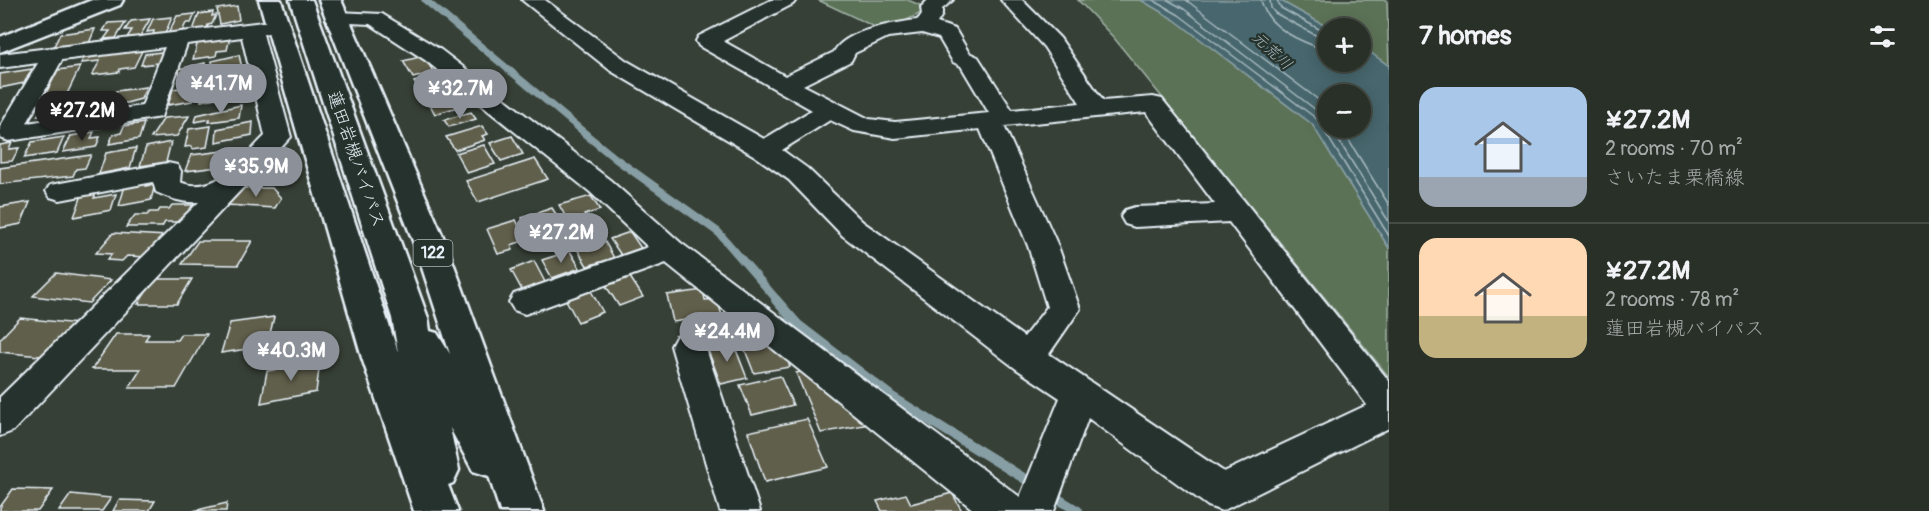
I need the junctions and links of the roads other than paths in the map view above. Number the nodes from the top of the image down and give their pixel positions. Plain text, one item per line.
1 (71, 0) edge
2 (112, 0) edge
3 (301, 0) edge
4 (532, 0) edge
5 (786, 0) edge
6 (944, 0) edge
7 (1011, 0) edge
8 (333, 9) edge
9 (267, 18) edge
10 (924, 26) junction
11 (0, 28) edge
12 (178, 40) junction
13 (0, 45) edge
14 (54, 55) junction
15 (0, 62) edge
16 (787, 84) junction
17 (27, 103) junction
18 (0, 106) edge
19 (1096, 109) junction
20 (829, 110) junction
21 (997, 120) junction
22 (764, 150) junction
23 (231, 185) junction
24 (60, 191) dead end
25 (1237, 212) junction
26 (1135, 217) dead end
27 (670, 250) junction
28 (525, 302) dead end
29 (410, 318) junction
30 (688, 346) dead end
31 (1027, 358) junction
32 (1080, 393) junction
33 (1389, 409) edge
34 (0, 420) edge
35 (436, 511) edge
36 (446, 511) edge
37 (517, 511) edge
38 (522, 511) edge
39 (740, 511) edge
40 (1006, 511) edge
41 (1034, 511) edge

1 - 11 main road
2 - 13 main road
3 - 29 main road, 蓮田岩槻バイパス / 122
4 - 22 street
5 - 16 street
6 - 10 street
7 - 19 street
8 - 27 street
8 - 38 main road, 122
9 - 12 street
9 - 23 street
9 - 35 main road
10 - 16 street
10 - 21 street
12 - 14 street
12 - 17 street
14 - 15 street
14 - 17 street
16 - 20 street
17 - 18 street
19 - 21 street
19 - 25 street
20 - 21 street
20 - 22 street
21 - 31 street
22 - 31 street
23 - 24 street
23 - 34 street
25 - 26 street
25 - 33 street
27 - 28 street
27 - 40 street
29 - 36 main road, 蓮田岩槻バイパス / 122
29 - 37 main road, 蓮田岩槻バイパス / 122
30 - 39 street
31 - 32 street
32 - 33 street
32 - 41 street

